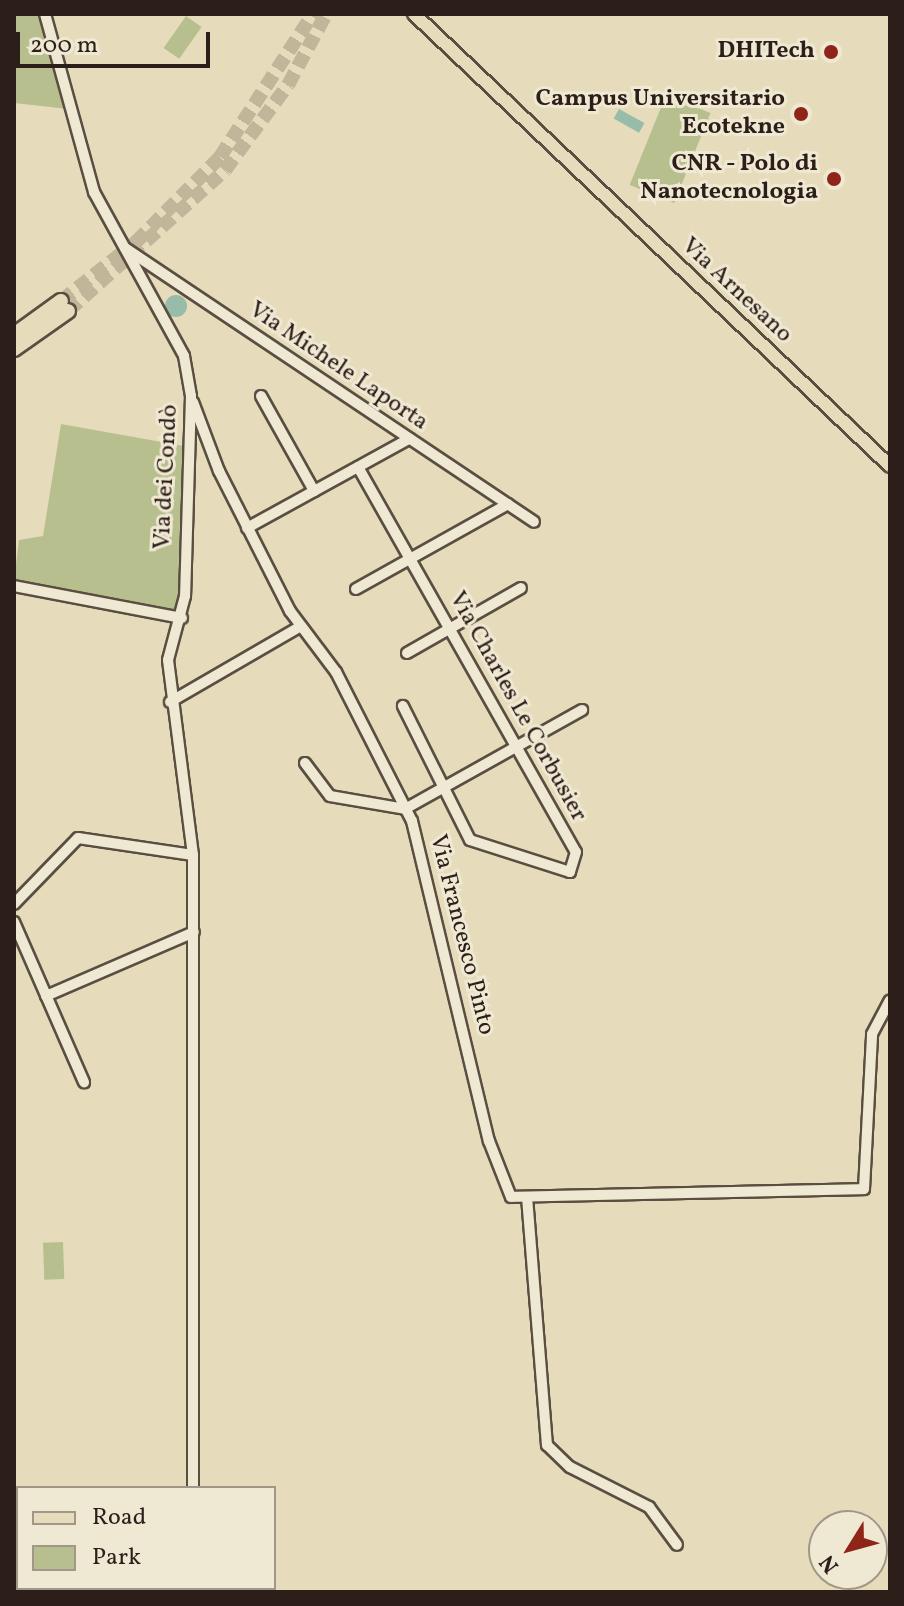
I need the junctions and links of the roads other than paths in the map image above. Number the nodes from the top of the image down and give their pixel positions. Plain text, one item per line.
1 (45, 14) edge
2 (414, 14) edge
3 (120, 245) junction
4 (14, 335) edge
5 (14, 349) edge
6 (191, 396) junction
7 (261, 396) dead end
8 (409, 439) junction
9 (890, 466) edge
10 (358, 467) junction
11 (314, 491) junction
12 (508, 504) junction
13 (534, 522) dead end
14 (247, 528) junction
15 (411, 559) junction
16 (14, 586) edge
17 (521, 588) dead end
18 (356, 589) dead end
19 (182, 618) junction
20 (301, 626) junction
21 (450, 629) junction
22 (407, 653) dead end
23 (170, 702) junction
24 (403, 706) dead end
25 (582, 710) dead end
26 (517, 747) junction
27 (305, 763) dead end
28 (442, 789) junction
29 (405, 809) junction
30 (193, 855) junction
31 (14, 904) edge
32 (14, 922) edge
33 (194, 932) junction
34 (46, 996) junction
35 (890, 1000) edge
36 (84, 1082) dead end
37 (527, 1197) junction
38 (193, 1486) edge
39 (677, 1545) dead end

1 - 3 street, Via dei Condò
2 - 9 main road, Via Arnesano
3 - 6 street, Via dei Condò
3 - 8 street, Via Michele Laporta
4 - 5 highway
6 - 14 street, Via Francesco Pinto
6 - 19 street, Via dei Condò
7 - 11 street
8 - 10 street
8 - 12 street, Via Michele Laporta
10 - 11 street
10 - 15 street, Via Charles Le Corbusier
11 - 14 street
12 - 13 street, Via Michele Laporta
12 - 15 street
14 - 20 street, Via Francesco Pinto
15 - 18 street
15 - 21 street, Via Charles Le Corbusier
16 - 19 street
17 - 21 street
19 - 23 street, Via dei Condò
20 - 23 street
20 - 29 street, Via Francesco Pinto
21 - 22 street
21 - 26 street, Via Charles Le Corbusier
23 - 30 street, Via dei Condò
24 - 28 street, Via Charles Le Corbusier
25 - 26 street
26 - 28 street
26 - 28 street, Via Charles Le Corbusier
27 - 29 street
28 - 29 street
29 - 37 street, Via Francesco Pinto
30 - 31 street
30 - 33 street, Via dei Condò
32 - 34 street
33 - 34 street
33 - 38 street, Via dei Condò
34 - 36 street
35 - 37 street
37 - 39 street

